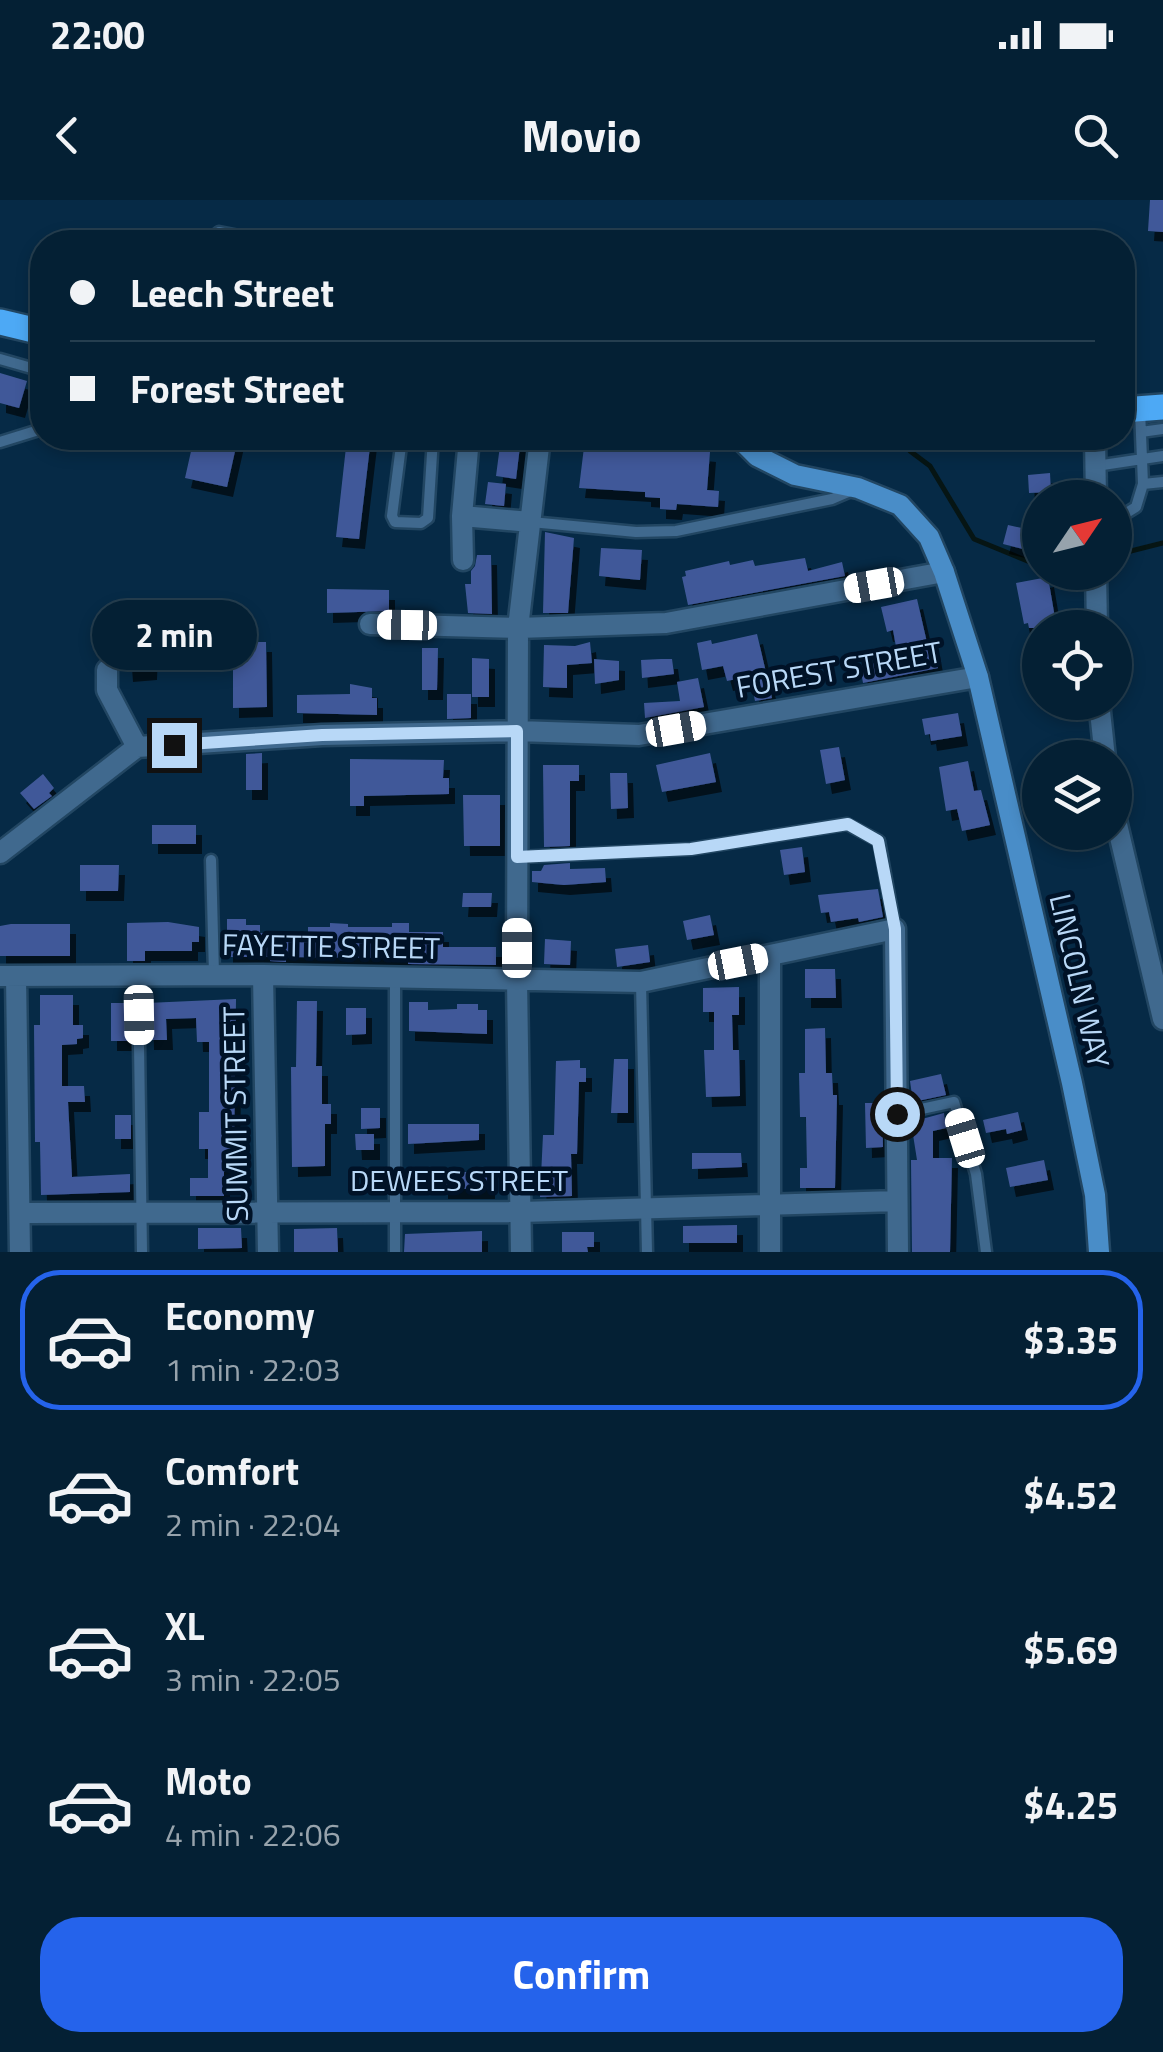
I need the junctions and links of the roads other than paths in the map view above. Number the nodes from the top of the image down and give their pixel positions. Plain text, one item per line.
1 (1, 325) edge
2 (30, 330) edge
3 (0, 359) edge
4 (30, 368) edge
5 (1142, 415) edge
6 (1163, 429) edge
7 (30, 433) edge
8 (0, 442) edge
9 (400, 450) edge
10 (432, 450) edge
11 (468, 450) edge
12 (539, 450) edge
13 (751, 450) edge
14 (1095, 450) edge
15 (1163, 456) edge
16 (1142, 459) junction
17 (1095, 466) junction
18 (1095, 480) edge
19 (1163, 482) edge
20 (1143, 484) junction
21 (858, 488) junction
22 (1132, 510) edge
23 (462, 516) junction
24 (530, 522) junction
25 (464, 560) dead end
26 (944, 572) junction
27 (370, 624) dead end
28 (518, 628) junction
29 (107, 670) dead end
30 (978, 677) junction
31 (517, 731) junction
32 (137, 747) junction
33 (1123, 850) edge
34 (0, 853) edge
35 (517, 857) junction
36 (211, 860) dead end
37 (895, 929) junction
38 (770, 956) junction
39 (264, 975) junction
40 (8, 976) edge
41 (138, 976) junction
42 (214, 976) junction
43 (395, 977) junction
44 (517, 979) junction
45 (641, 982) junction
46 (1163, 1019) edge
47 (897, 1114) junction
48 (897, 1201) junction
49 (770, 1205) junction
50 (646, 1209) junction
51 (142, 1212) junction
52 (268, 1212) junction
53 (396, 1212) junction
54 (521, 1212) junction
55 (21, 1213) junction
56 (20, 1252) edge
57 (142, 1252) edge
58 (268, 1252) edge
59 (395, 1252) edge
60 (521, 1252) edge
61 (646, 1252) edge
62 (770, 1252) edge
63 (898, 1252) edge
64 (986, 1252) edge
65 (1099, 1252) edge

1 - 2 main road
3 - 4 lane
5 - 6 lane
5 - 16 lane
7 - 8 lane
9 - 10 lane
11 - 23 street
12 - 24 street
13 - 21 main road, LINCOLN WAY
14 - 17 street
15 - 16 lane
16 - 17 lane
16 - 20 lane
17 - 18 street
19 - 20 lane
20 - 22 lane
21 - 24 lane
21 - 26 main road, LINCOLN WAY
23 - 24 street
23 - 25 street
24 - 28 street
26 - 28 street
26 - 30 main road, LINCOLN WAY
27 - 28 street
28 - 31 street
29 - 32 street
30 - 31 street, FOREST STREET
30 - 65 main road, LINCOLN WAY
31 - 32 street, FOREST STREET
31 - 35 street
32 - 34 street
33 - 46 street
35 - 37 lane
35 - 44 street
36 - 42 lane
37 - 38 street, FAYETTE STREET
37 - 47 street
38 - 45 street, FAYETTE STREET
38 - 49 street
39 - 42 street, FAYETTE STREET
39 - 43 street, FAYETTE STREET
39 - 52 street, SUMMIT STREET
40 - 41 street, FAYETTE STREET
40 - 55 street
41 - 42 street, FAYETTE STREET
41 - 51 lane
43 - 44 street, FAYETTE STREET
43 - 53 lane
44 - 45 street, FAYETTE STREET
44 - 54 street
45 - 50 lane
47 - 48 street
47 - 64 lane
48 - 49 street, DEWEES STREET
48 - 63 street
49 - 50 street, DEWEES STREET
49 - 62 street
50 - 54 street, DEWEES STREET
50 - 61 lane
51 - 52 street, DEWEES STREET
51 - 55 street, DEWEES STREET
51 - 57 lane
52 - 53 street, DEWEES STREET
52 - 58 street, SUMMIT STREET
53 - 54 street, DEWEES STREET
53 - 59 lane
54 - 60 street
55 - 56 street

